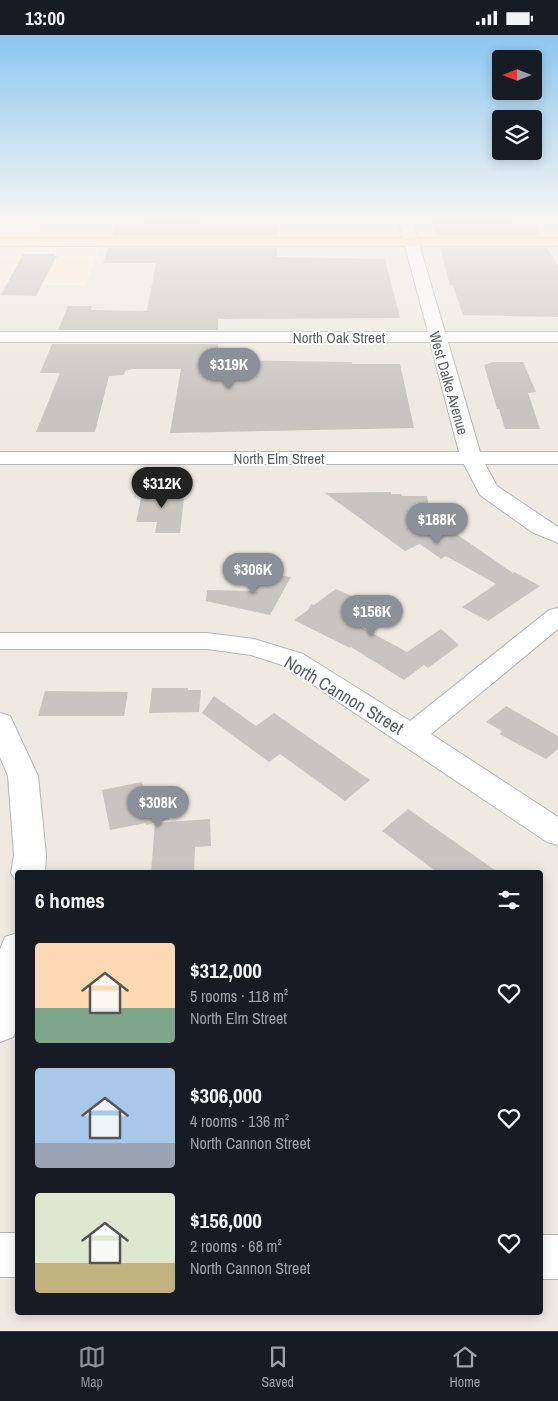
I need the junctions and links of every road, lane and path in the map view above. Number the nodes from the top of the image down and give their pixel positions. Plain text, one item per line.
1 (421, 280) edge
2 (0, 337) edge
3 (436, 337) junction
4 (558, 337) edge
5 (0, 458) edge
6 (470, 458) junction
7 (558, 458) edge
8 (558, 536) edge
9 (558, 616) edge
10 (0, 641) edge
11 (0, 723) edge
12 (411, 735) junction
13 (558, 833) edge
14 (28, 870) edge
15 (15, 961) edge
16 (0, 1025) edge
17 (0, 1255) edge
18 (15, 1255) edge
19 (543, 1257) edge
20 (558, 1257) edge

1 - 3 street, West Dalke Avenue
2 - 3 street, North Oak Street
3 - 4 street, North Oak Street
3 - 6 street, West Dalke Avenue
5 - 6 street, North Elm Street
6 - 7 street, North Elm Street
6 - 8 street, West Dalke Avenue
9 - 12 street, North Cannon Street
10 - 12 street, North Cannon Street
11 - 14 street
12 - 13 street
15 - 16 street
17 - 18 street
19 - 20 street

